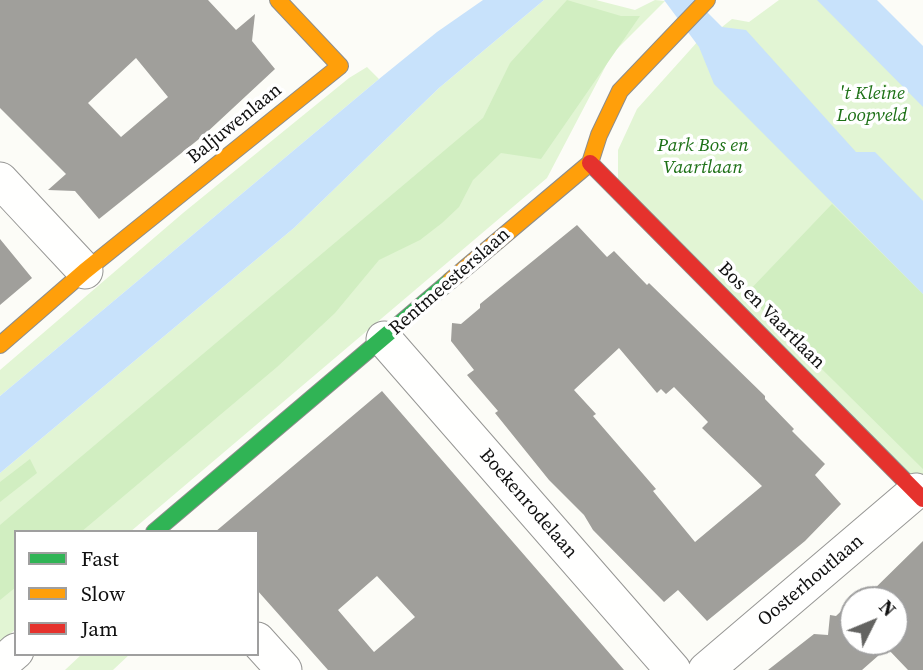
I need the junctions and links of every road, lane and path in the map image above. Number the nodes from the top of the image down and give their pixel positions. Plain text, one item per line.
1 (278, 0) edge
2 (707, 0) edge
3 (590, 163) junction
4 (0, 180) edge
5 (85, 271) junction
6 (384, 338) junction
7 (0, 345) edge
8 (919, 495) edge
9 (158, 530) edge
10 (259, 642) edge
11 (14, 653) edge
12 (0, 665) edge
13 (284, 670) edge
14 (673, 670) edge
15 (706, 670) edge

1 - 5 street, Baljuwenlaan
2 - 3 street
3 - 6 street, Rentmeesterslaan
3 - 8 street, Bos en Vaartlaan
4 - 5 street
5 - 7 street
6 - 9 street, Rentmeesterslaan
6 - 14 street, Boekenrodelaan
8 - 15 street, Oosterhoutlaan
10 - 13 street
11 - 12 street

